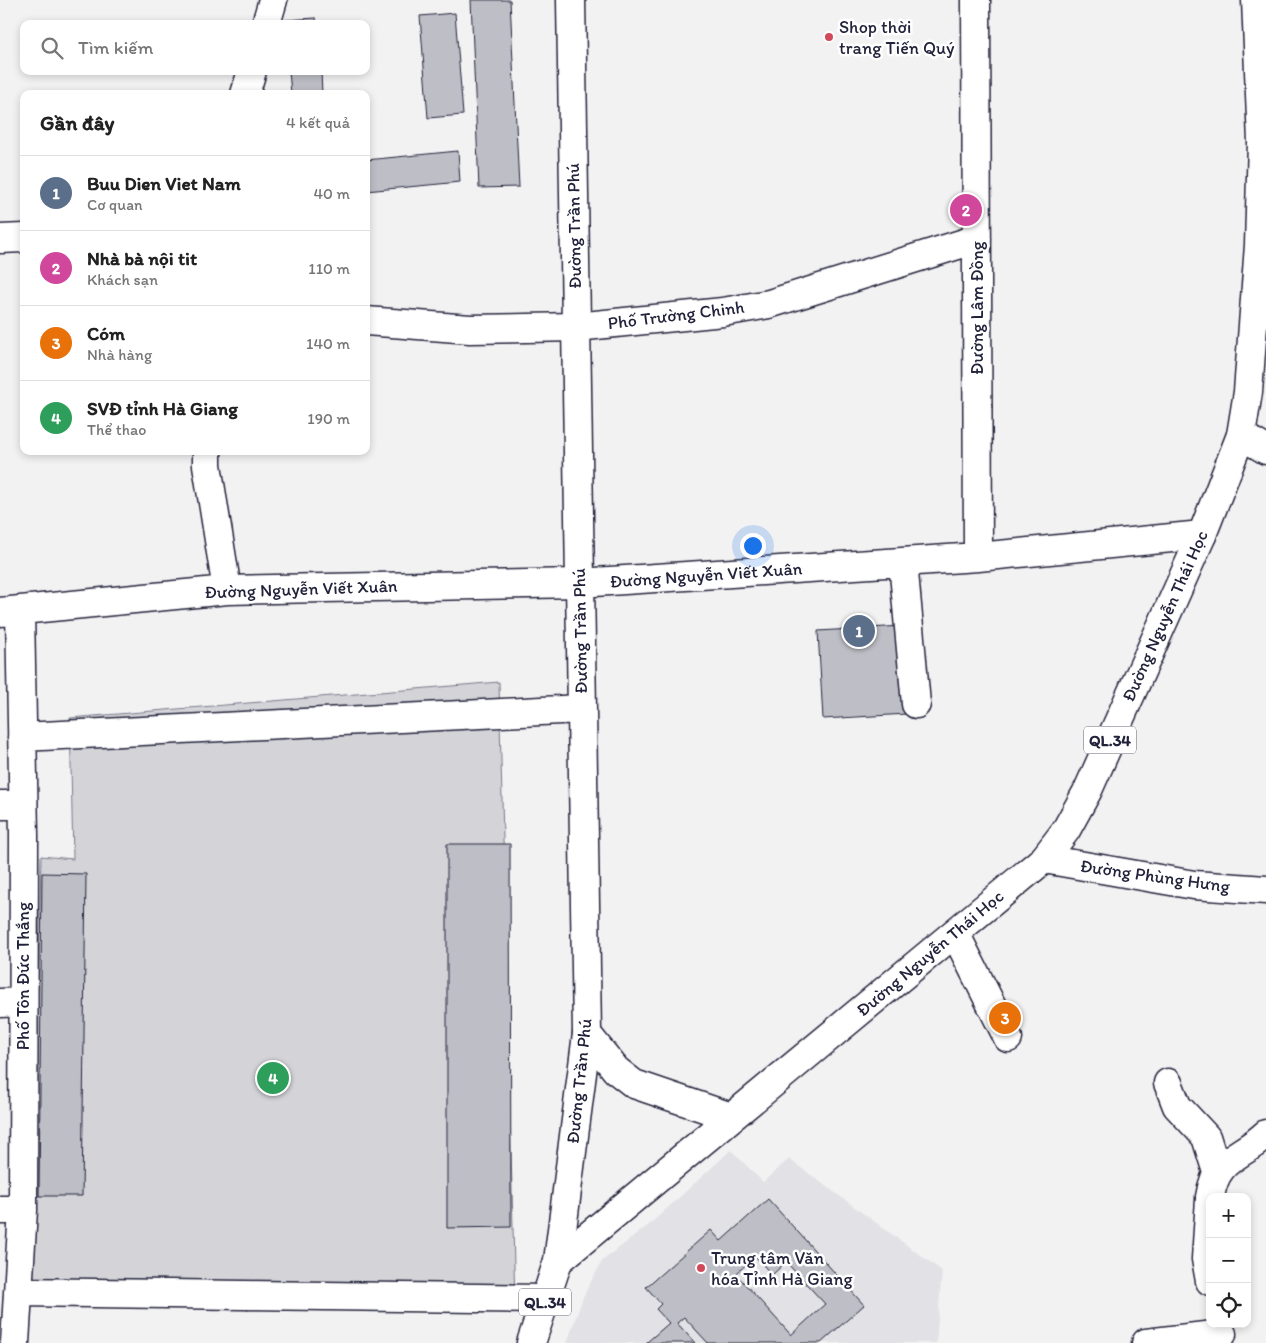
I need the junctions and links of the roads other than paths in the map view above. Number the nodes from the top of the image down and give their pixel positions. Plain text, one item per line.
1 (273, 0) edge
2 (571, 0) edge
3 (976, 0) edge
4 (1256, 0) edge
5 (267, 20) edge
6 (251, 75) edge
7 (246, 90) edge
8 (20, 238) edge
9 (0, 239) edge
10 (977, 239) junction
11 (1262, 245) edge
12 (370, 321) edge
13 (576, 327) junction
14 (1241, 435) junction
15 (1266, 450) edge
16 (207, 455) edge
17 (1202, 535) junction
18 (978, 557) junction
19 (903, 562) junction
20 (579, 583) junction
21 (227, 590) junction
22 (10, 611) edge
23 (916, 704) dead end
24 (581, 709) junction
25 (22, 738) junction
26 (12, 805) edge
27 (1044, 859) junction
28 (1266, 890) edge
29 (955, 933) junction
30 (11, 1003) edge
31 (587, 1034) junction
32 (1008, 1038) dead end
33 (1168, 1083) dead end
34 (731, 1117) junction
35 (1266, 1134) edge
36 (1212, 1189) edge
37 (12, 1210) edge
38 (1208, 1238) edge
39 (558, 1261) junction
40 (18, 1292) junction
41 (546, 1299) junction
42 (1223, 1334) edge
43 (15, 1343) edge
44 (531, 1343) edge
45 (1146, 1343) edge

1 - 5 main road
2 - 13 main road, Đường Trần Phú
3 - 10 main road, Đường Lâm Đồng
4 - 11 main road, Đường Nguyễn Thái Học / QL.34
6 - 7 main road
8 - 9 main road
10 - 13 main road, Phố Trường Chinh
10 - 18 main road, Đường Lâm Đồng
11 - 14 main road, Đường Nguyễn Thái Học / QL.34
12 - 13 main road, Phố Trường Chinh
13 - 20 main road, Đường Trần Phú
14 - 15 main road
14 - 17 main road, Đường Nguyễn Thái Học / QL.34
16 - 21 main road
17 - 18 main road, Đường Nguyễn Viết Xuân
17 - 27 main road, Đường Nguyễn Thái Học / QL.34
18 - 19 main road, Đường Nguyễn Viết Xuân
19 - 20 main road, Đường Nguyễn Viết Xuân
19 - 23 main road
20 - 21 main road, Đường Nguyễn Viết Xuân
20 - 24 main road, Đường Trần Phú
21 - 22 main road, Đường Nguyễn Viết Xuân
22 - 25 main road, Phố Tôn Đức Thắng
24 - 25 main road
24 - 31 main road, Đường Trần Phú
25 - 26 main road, Phố Tôn Đức Thắng
26 - 30 main road, Phố Tôn Đức Thắng
27 - 28 main road, Đường Phùng Hưng
27 - 29 main road, Đường Nguyễn Thái Học / QL.34
29 - 32 main road
29 - 34 main road, Đường Nguyễn Thái Học / QL.34
30 - 37 main road, Phố Tôn Đức Thắng
31 - 34 main road
31 - 39 main road, Đường Trần Phú
33 - 36 main road
34 - 39 main road, Đường Nguyễn Thái Học / QL.34
35 - 36 main road
36 - 38 main road
37 - 40 main road, Phố Tôn Đức Thắng
39 - 41 main road, QL.34
40 - 41 main road
40 - 43 main road, Phố Tôn Đức Thắng
41 - 44 main road, QL.34
42 - 45 main road

